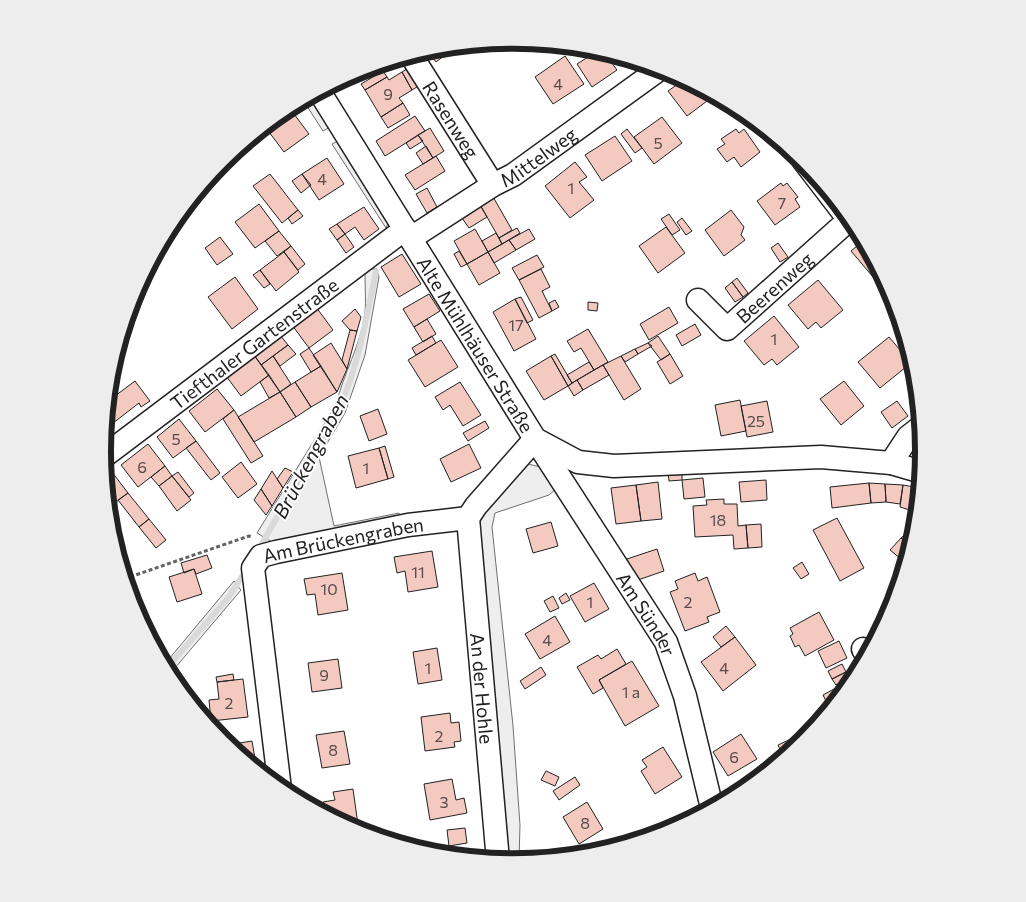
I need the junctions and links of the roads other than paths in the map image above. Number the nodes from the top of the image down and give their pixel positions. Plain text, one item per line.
1 (415, 61) edge
2 (653, 74) edge
3 (323, 97) edge
4 (493, 185) junction
5 (844, 224) edge
6 (408, 233) junction
7 (698, 300) dead end
8 (914, 432) edge
9 (535, 439) junction
10 (111, 451) edge
11 (891, 463) junction
12 (914, 470) edge
13 (468, 518) junction
14 (279, 777) edge
15 (710, 801) edge
16 (497, 852) edge

1 - 4 street, Rasenweg
2 - 4 street, Mittelweg
3 - 6 street, Alte Mühlhäuser Straße
4 - 6 street, Mittelweg
5 - 7 street, Beerenweg
6 - 9 street, Alte Mühlhäuser Straße
6 - 10 street, Tiefthaler Gartenstraße
8 - 11 street
9 - 11 street, Alte Mühlhäuser Straße
9 - 13 street
9 - 15 street, Am Sünder
11 - 12 street, Alte Mühlhäuser Straße
13 - 14 street, Am Brückengraben
13 - 16 street, An der Hohle

